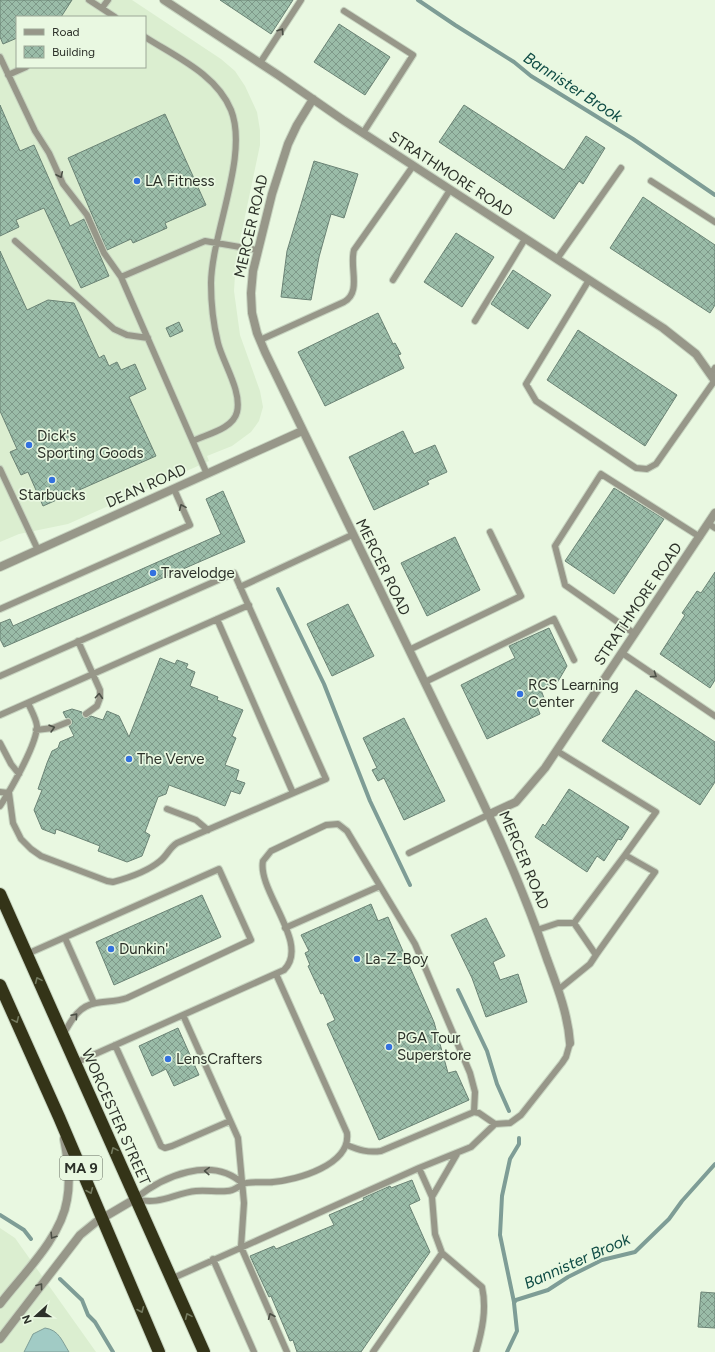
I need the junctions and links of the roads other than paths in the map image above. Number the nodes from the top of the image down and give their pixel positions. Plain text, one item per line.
1 (89, 0) edge
2 (108, 0) edge
3 (164, 0) edge
4 (301, 0) edge
5 (102, 8) junction
6 (344, 11) dead end
7 (114, 16) edge
8 (146, 37) edge
9 (0, 57) edge
10 (260, 63) junction
11 (24, 68) edge
12 (8, 75) junction
13 (313, 99) junction
14 (363, 133) junction
15 (413, 166) junction
16 (621, 168) dead end
17 (651, 182) dead end
18 (450, 190) junction
19 (715, 222) edge
20 (525, 239) junction
21 (15, 241) dead end
22 (217, 242) junction
23 (257, 250) junction
24 (557, 259) junction
25 (121, 277) junction
26 (393, 280) dead end
27 (589, 280) junction
28 (475, 321) dead end
29 (148, 338) junction
30 (260, 340) junction
31 (714, 376) edge
32 (302, 431) junction
33 (193, 441) junction
34 (0, 468) edge
35 (207, 474) junction
36 (174, 488) junction
37 (715, 513) edge
38 (712, 526) edge
39 (490, 532) dead end
40 (352, 535) junction
41 (700, 537) junction
42 (38, 550) junction
43 (0, 567) edge
44 (240, 587) junction
45 (249, 605) junction
46 (0, 609) edge
47 (217, 620) junction
48 (635, 634) junction
49 (78, 641) junction
50 (408, 650) junction
51 (622, 653) junction
52 (574, 660) dead end
53 (93, 674) junction
54 (0, 676) edge
55 (425, 682) junction
56 (28, 703) junction
57 (86, 714) dead end
58 (0, 715) edge
59 (715, 716) edge
60 (68, 722) dead end
61 (36, 730) junction
62 (0, 743) edge
63 (556, 751) junction
64 (19, 774) junction
65 (0, 792) edge
66 (9, 793) junction
67 (293, 793) junction
68 (0, 806) edge
69 (167, 809) dead end
70 (490, 814) junction
71 (208, 830) junction
72 (408, 853) dead end
73 (625, 855) junction
74 (380, 886) junction
75 (0, 894) edge
76 (574, 923) junction
77 (286, 928) junction
78 (538, 930) junction
79 (65, 938) junction
80 (27, 954) junction
81 (596, 955) junction
82 (276, 974) junction
83 (0, 985) edge
84 (558, 990) junction
85 (94, 1003) junction
86 (183, 1015) junction
87 (63, 1035) junction
88 (570, 1043) joint
89 (115, 1045) junction
90 (75, 1063) junction
91 (474, 1112) junction
92 (59, 1117) junction
93 (230, 1121) junction
94 (495, 1124) junction
95 (347, 1145) junction
96 (456, 1154) junction
97 (419, 1168) junction
98 (243, 1184) junction
99 (432, 1197) junction
100 (135, 1199) junction
101 (102, 1218) junction
102 (241, 1246) junction
103 (442, 1253) junction
104 (213, 1259) junction
105 (171, 1279) junction
106 (0, 1304) edge
107 (0, 1339) edge
108 (159, 1352) edge
109 (204, 1352) edge
110 (254, 1352) edge
111 (287, 1352) edge
112 (373, 1352) edge
113 (476, 1352) edge

1 - 5 lane
2 - 5 lane
3 - 10 street, STRATHMORE ROAD
10 -> 4 lane
5 - 7 lane
6 - 14 lane
8 - 22 lane
9 - 12 lane
10 - 13 street, STRATHMORE ROAD
11 - 12 lane
12 -> 25 lane
13 - 14 street, STRATHMORE ROAD
13 - 23 street, MERCER ROAD
14 - 15 street, STRATHMORE ROAD
15 - 18 street, STRATHMORE ROAD
15 - 30 lane
16 - 24 lane
17 - 19 lane
18 - 20 street, STRATHMORE ROAD
18 - 26 lane
20 - 24 street, STRATHMORE ROAD
20 - 28 lane
21 - 29 lane
22 - 23 lane
22 - 25 lane
22 - 33 lane
23 - 30 street, MERCER ROAD
24 - 27 street, STRATHMORE ROAD
25 - 29 lane
27 - 31 street, STRATHMORE ROAD
27 - 31 lane
29 - 33 lane
30 - 32 street, MERCER ROAD
32 - 35 street, DEAN ROAD
32 - 40 street, MERCER ROAD
33 - 35 lane
34 - 42 lane
35 - 36 street, DEAN ROAD
36 - 42 street, DEAN ROAD
46 -> 36 lane
37 - 38 street, STRATHMORE ROAD
38 - 41 street, STRATHMORE ROAD
39 - 50 lane
40 - 44 lane
40 - 50 street, MERCER ROAD
41 - 48 street, STRATHMORE ROAD
41 - 48 lane
42 - 43 street, DEAN ROAD
44 - 45 lane
44 - 49 lane
45 - 47 lane
45 - 67 lane
47 - 53 lane
47 - 67 lane
48 - 51 street, STRATHMORE ROAD
49 - 53 lane
49 - 54 lane
50 - 55 street, MERCER ROAD
51 -> 59 lane
51 - 63 street, STRATHMORE ROAD
52 - 55 lane
53 - 56 lane
57 -> 53 lane
55 - 70 street, MERCER ROAD
56 - 58 lane
56 - 61 lane
61 -> 60 lane
61 - 64 lane
62 - 64 lane
63 - 70 street, STRATHMORE ROAD
63 - 73 lane
64 - 66 lane
65 - 66 lane
66 - 68 lane
66 - 71 lane
67 - 71 lane
69 - 71 lane
70 - 72 lane
70 - 78 street, MERCER ROAD
73 - 76 lane
73 - 81 lane
74 - 77 lane
74 - 77 lane
74 - 91 lane
75 - 80 highway, WORCESTER STREET / MA 9
76 - 78 lane
76 - 81 lane
77 - 82 lane
78 - 84 street, MERCER ROAD
79 - 80 lane
79 - 85 lane
79 - 85 lane
87 -> 80 highway, WORCESTER STREET / MA 9
81 - 84 lane
82 - 86 lane
82 - 95 lane
83 -> 92 highway, MA 9
84 - 88 street, MERCER ROAD
87 -> 85 lane
86 - 89 lane
86 - 93 lane
87 - 90 highway, WORCESTER STREET / MA 9
88 - 94 lane
89 - 90 lane
89 - 93 lane
100 -> 90 highway, WORCESTER STREET / MA 9
91 - 94 lane
91 - 95 lane
92 -> 101 highway, MA 9
92 -> 106 street
93 - 98 lane
94 - 96 lane
95 - 98 lane
96 - 97 lane
96 - 99 lane
97 - 99 lane
97 - 102 lane
98 - 100 lane
98 -> 100 lane
98 - 102 lane
99 - 103 lane
100 - 101 street
100 - 105 highway, WORCESTER STREET / MA 9
107 -> 101 street
101 -> 108 highway, MA 9
102 - 104 lane
111 -> 102 lane
103 - 112 lane
103 - 113 lane
104 - 105 lane
104 - 110 lane
109 -> 105 highway, WORCESTER STREET / MA 9

